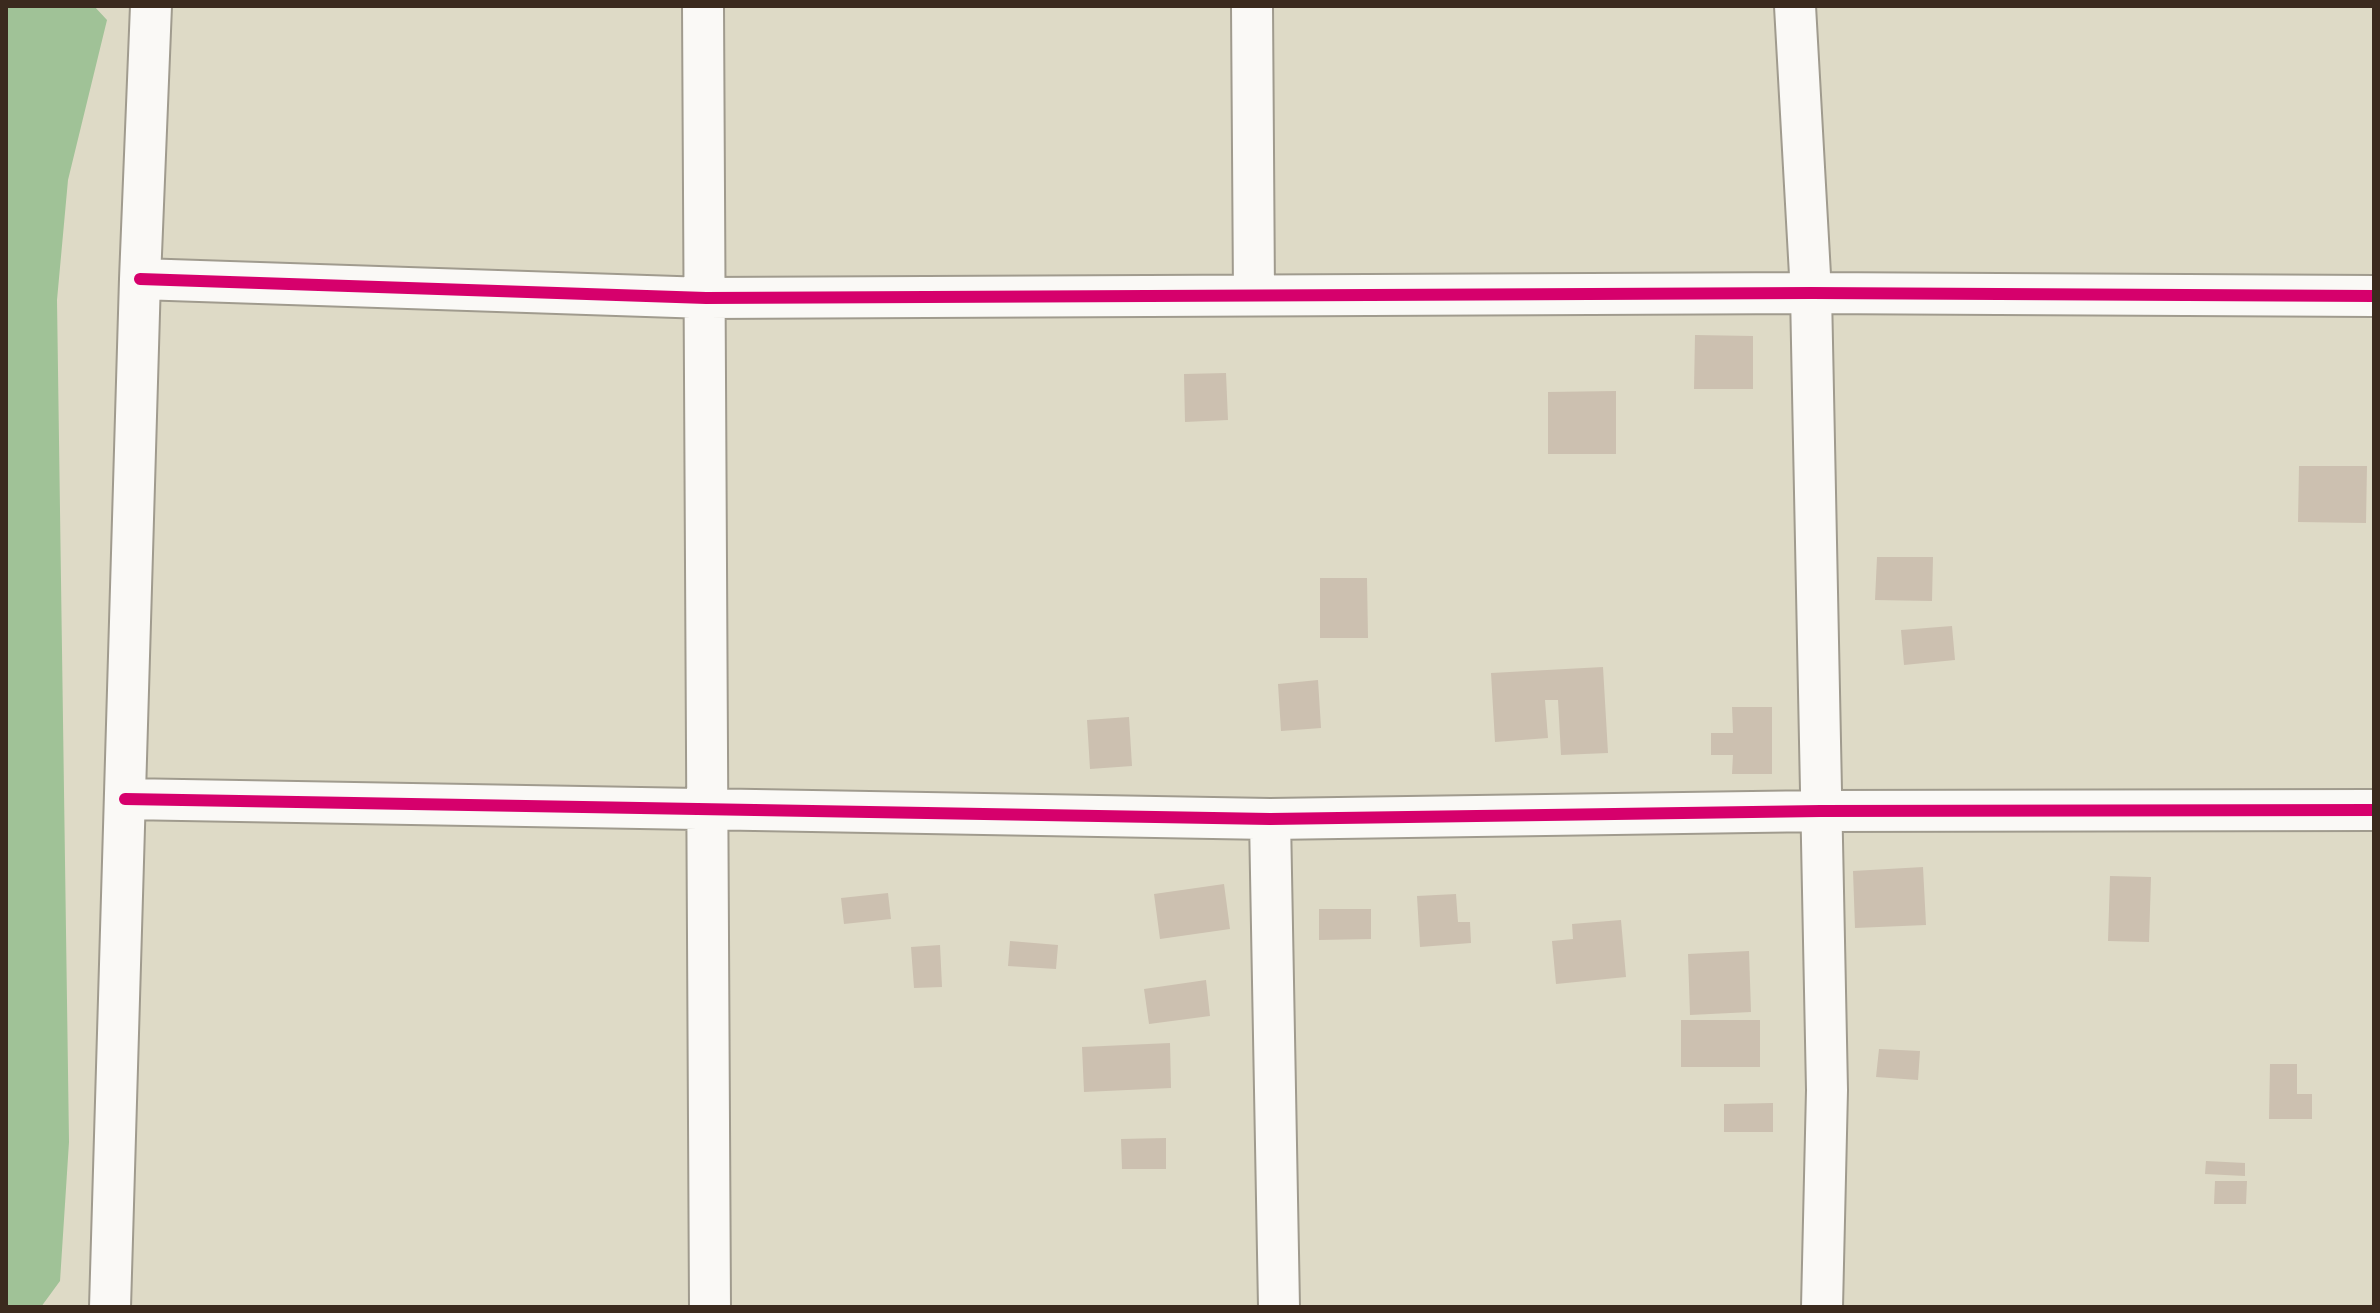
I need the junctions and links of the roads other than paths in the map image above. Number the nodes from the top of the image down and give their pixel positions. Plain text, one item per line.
1 (151, 6) edge
2 (703, 6) edge
3 (1252, 6) edge
4 (1795, 6) edge
5 (140, 279) junction
6 (1811, 293) junction
7 (1254, 295) junction
8 (2374, 296) edge
9 (706, 298) junction
10 (125, 799) junction
11 (708, 809) junction
12 (2374, 810) edge
13 (1821, 811) junction
14 (1270, 819) junction
15 (110, 1307) edge
16 (710, 1307) edge
17 (1279, 1307) edge
18 (1822, 1307) edge

1 - 5 street
2 - 9 street
3 - 7 street
4 - 6 street
5 - 9 street
5 - 10 street
6 - 7 street
6 - 8 street
6 - 13 street
7 - 9 street
9 - 11 street
10 - 11 street
10 - 15 street
11 - 14 street
11 - 16 street
12 - 13 street
13 - 14 street
13 - 18 street
14 - 17 street

